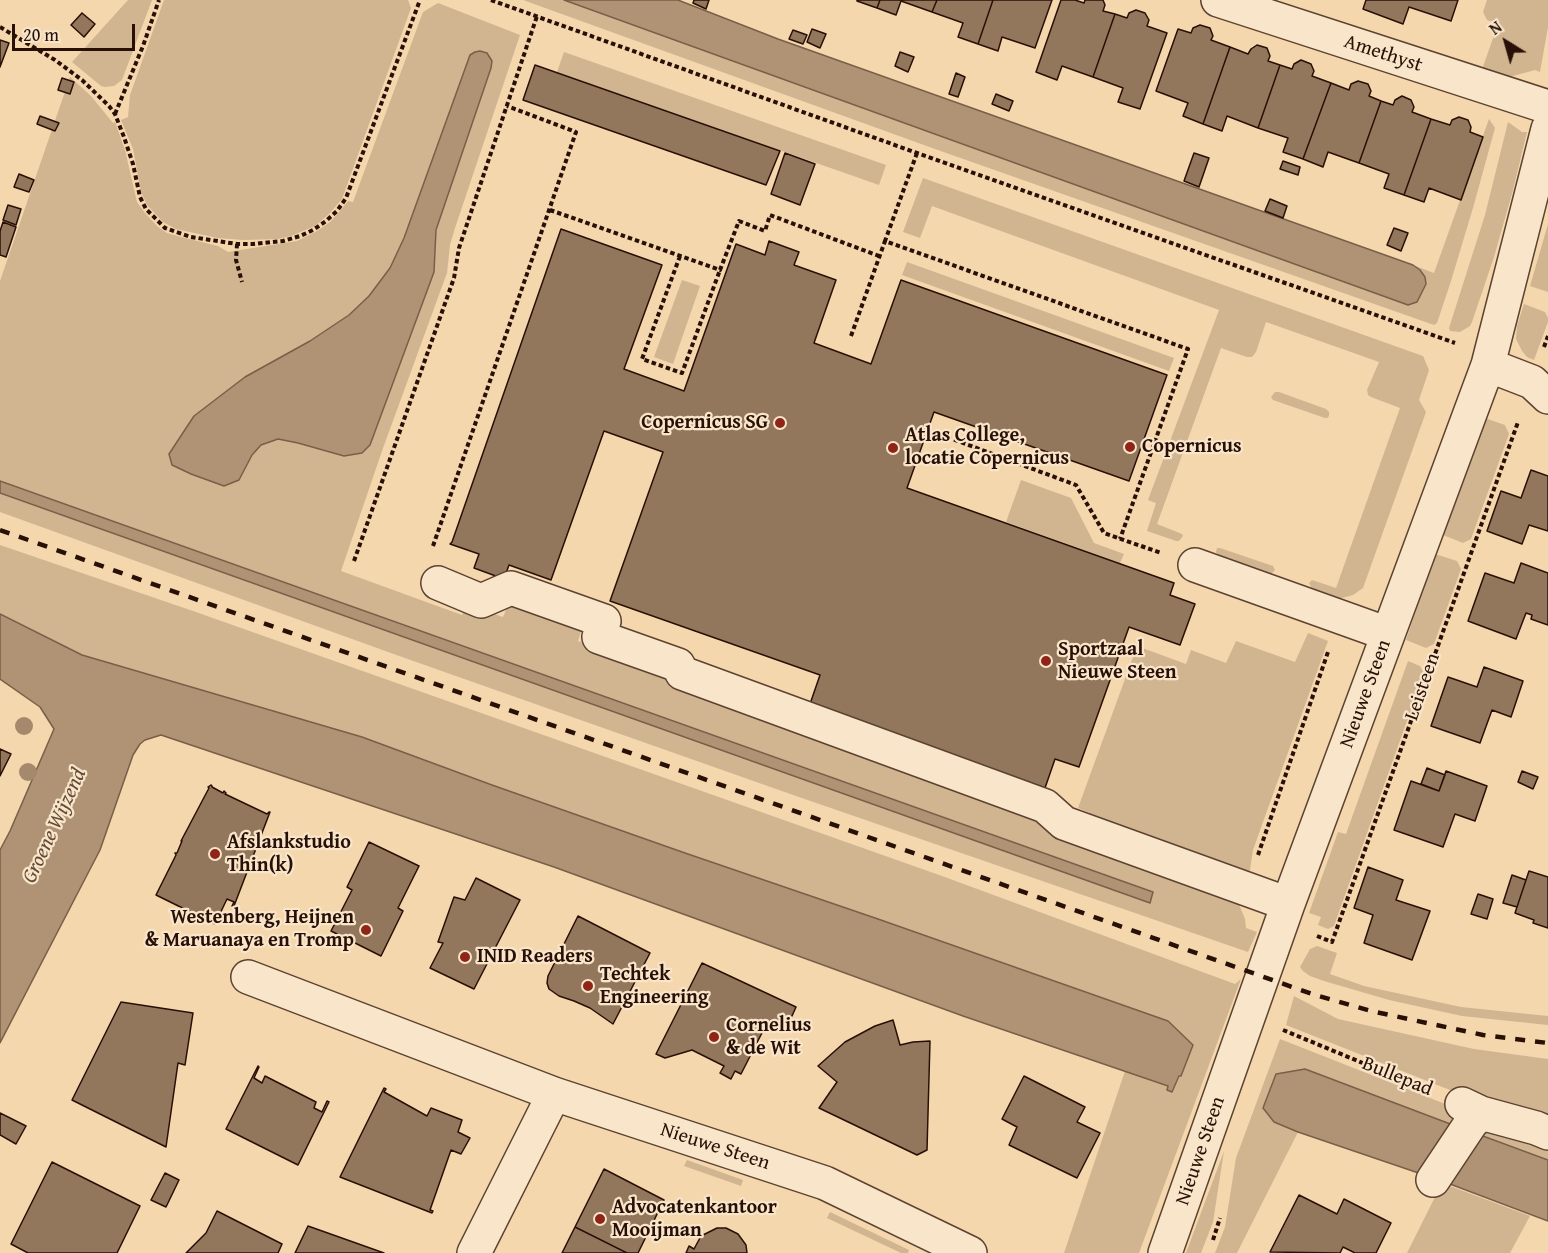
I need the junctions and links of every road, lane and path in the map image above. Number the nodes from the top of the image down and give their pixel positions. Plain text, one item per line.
1 (159, 0) edge
2 (420, 0) edge
3 (491, 0) edge
4 (1218, 0) edge
5 (537, 16) junction
6 (0, 27) edge
7 (507, 106) junction
8 (1548, 107) edge
9 (115, 114) junction
10 (1548, 129) edge
11 (917, 153) junction
12 (550, 210) junction
13 (885, 241) junction
14 (237, 244) junction
15 (680, 256) junction
16 (879, 256) junction
17 (720, 270) junction
18 (242, 282) dead end
19 (851, 336) dead end
20 (1488, 365) junction
21 (1540, 389) edge
22 (947, 437) dead end
23 (1120, 539) junction
24 (354, 561) dead end
25 (1195, 565) joint
26 (438, 583) joint
27 (1340, 617) junction
28 (1388, 634) junction
29 (1262, 841) dead end
30 (1285, 913) junction
31 (248, 977) dead end
32 (1249, 1016) junction
33 (554, 1094) junction
34 (1471, 1113) junction
35 (1548, 1133) edge
36 (1433, 1180) dead end
37 (474, 1253) edge
38 (970, 1253) edge
39 (1165, 1253) edge

1 - 9 path
2 - 14 path
3 - 5 path
4 - 8 street, Amethyst
5 - 7 path
5 - 11 path
6 - 9 path
7 - 12 path
7 - 24 path
9 - 14 path
10 - 20 street, Nieuwe Steen
11 - 13 path
11 - 20 path
12 - 15 path
12 - 26 path
13 - 16 path
13 - 23 path
14 - 18 path
15 - 17 path
15 - 17 path
16 - 17 path
16 - 19 path
20 - 21 street
20 - 28 street, Nieuwe Steen
21 - 30 path, Leisteen
22 - 23 path
23 - 25 path
25 - 27 street
26 - 30 street
27 - 28 street
27 - 29 path
28 - 30 street, Nieuwe Steen
30 - 32 street, Nieuwe Steen
31 - 33 street, Nieuwe Steen
32 - 34 path, Bullepad
32 - 39 street, Nieuwe Steen
33 - 37 street
33 - 38 street, Nieuwe Steen
34 - 35 street
34 - 36 street

